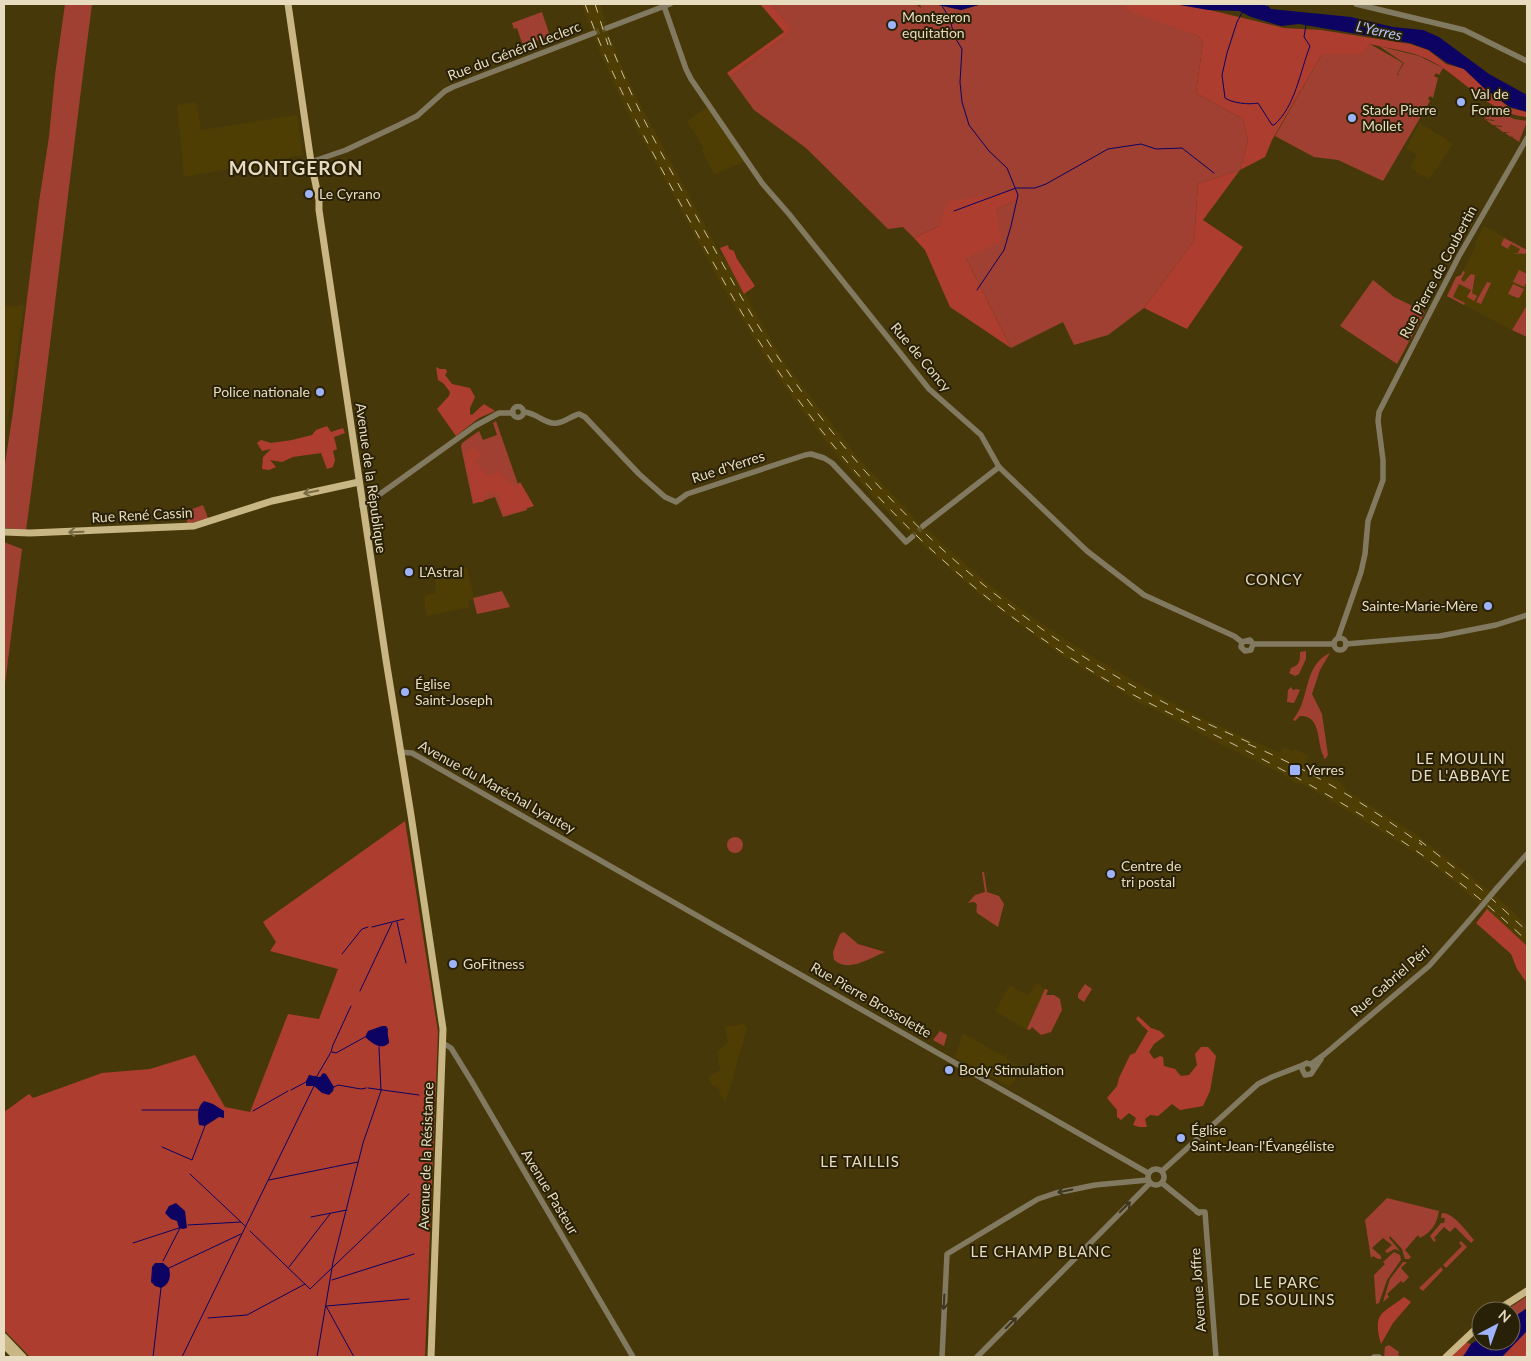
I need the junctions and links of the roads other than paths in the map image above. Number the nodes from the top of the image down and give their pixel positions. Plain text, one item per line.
1 (288, 4) edge
2 (1356, 4) edge
3 (667, 5) edge
4 (607, 28) tunnel mouth
5 (594, 33) tunnel mouth
6 (1527, 60) edge
7 (1527, 138) edge
8 (311, 162) junction
9 (999, 467) junction
10 (359, 482) junction
11 (362, 506) junction
12 (923, 526) tunnel mouth
13 (8, 533) edge
14 (912, 537) dead end
15 (1527, 615) edge
16 (1335, 641) junction
17 (1242, 642) junction
18 (1254, 644) junction
19 (1346, 644) junction
20 (400, 752) junction
21 (581, 848) joint
22 (1527, 854) edge
23 (432, 956) joint
24 (442, 1043) junction
25 (1303, 1065) junction
26 (1312, 1067) junction
27 (1303, 1073) junction
28 (1282, 1074) junction
29 (1162, 1172) junction
30 (1149, 1179) junction
31 (1162, 1182) junction
32 (1197, 1212) junction
33 (1205, 1220) junction
34 (1527, 1291) edge
35 (1512, 1301) edge
36 (1471, 1334) edge
37 (4, 1337) edge
38 (4, 1345) edge
39 (16, 1357) edge
40 (24, 1357) edge
41 (431, 1357) edge
42 (633, 1357) edge
43 (942, 1357) edge
44 (977, 1357) edge
45 (1216, 1357) edge
46 (1374, 1357) edge
47 (1379, 1357) edge
48 (1448, 1357) edge

1 - 8 main road, Avenue de la République
2 - 6 street
3 - 4 street
3 - 9 street, Rue de Concy
5 - 8 street, Rue du Général Leclerc
7 - 16 street, Rue Pierre de Coubertin
8 - 10 main road, Avenue de la République
9 - 12 street
9 - 17 street, Rue de Concy
10 - 11 main road, Avenue de la République
10 -> 13 main road, Rue René Cassin
11 - 14 street, Rue d'Yerres
11 - 20 main road, Avenue de la République
15 - 19 street, Rue de Concy
16 - 18 street, Rue de Concy
16 - 19 street
16 - 19 street, Rue de Concy
17 - 18 street, Rue de Concy
17 - 18 street, Rue de Concy
20 - 21 street, Avenue du Maréchal Lyautey
20 - 23 main road, Avenue de la République
21 - 30 street, Rue Pierre Brossolette
22 - 26 street, Rue Gabriel Péri, bridge
23 - 24 main road, Avenue de la Résistance
24 - 41 main road, Avenue de la Résistance
24 - 42 street, Avenue Pasteur
25 - 26 street
25 - 27 street
25 - 28 street
26 - 27 street
27 - 28 street
28 - 29 street
29 - 30 street
29 - 31 street
30 - 31 street
30 -> 43 street
44 -> 30 street
31 - 32 street
32 - 33 street
32 - 33 street, Avenue Joffre
33 - 45 street, Avenue Joffre
34 - 35 main road
36 - 48 main road
37 - 40 main road
38 - 39 main road
46 - 47 street

